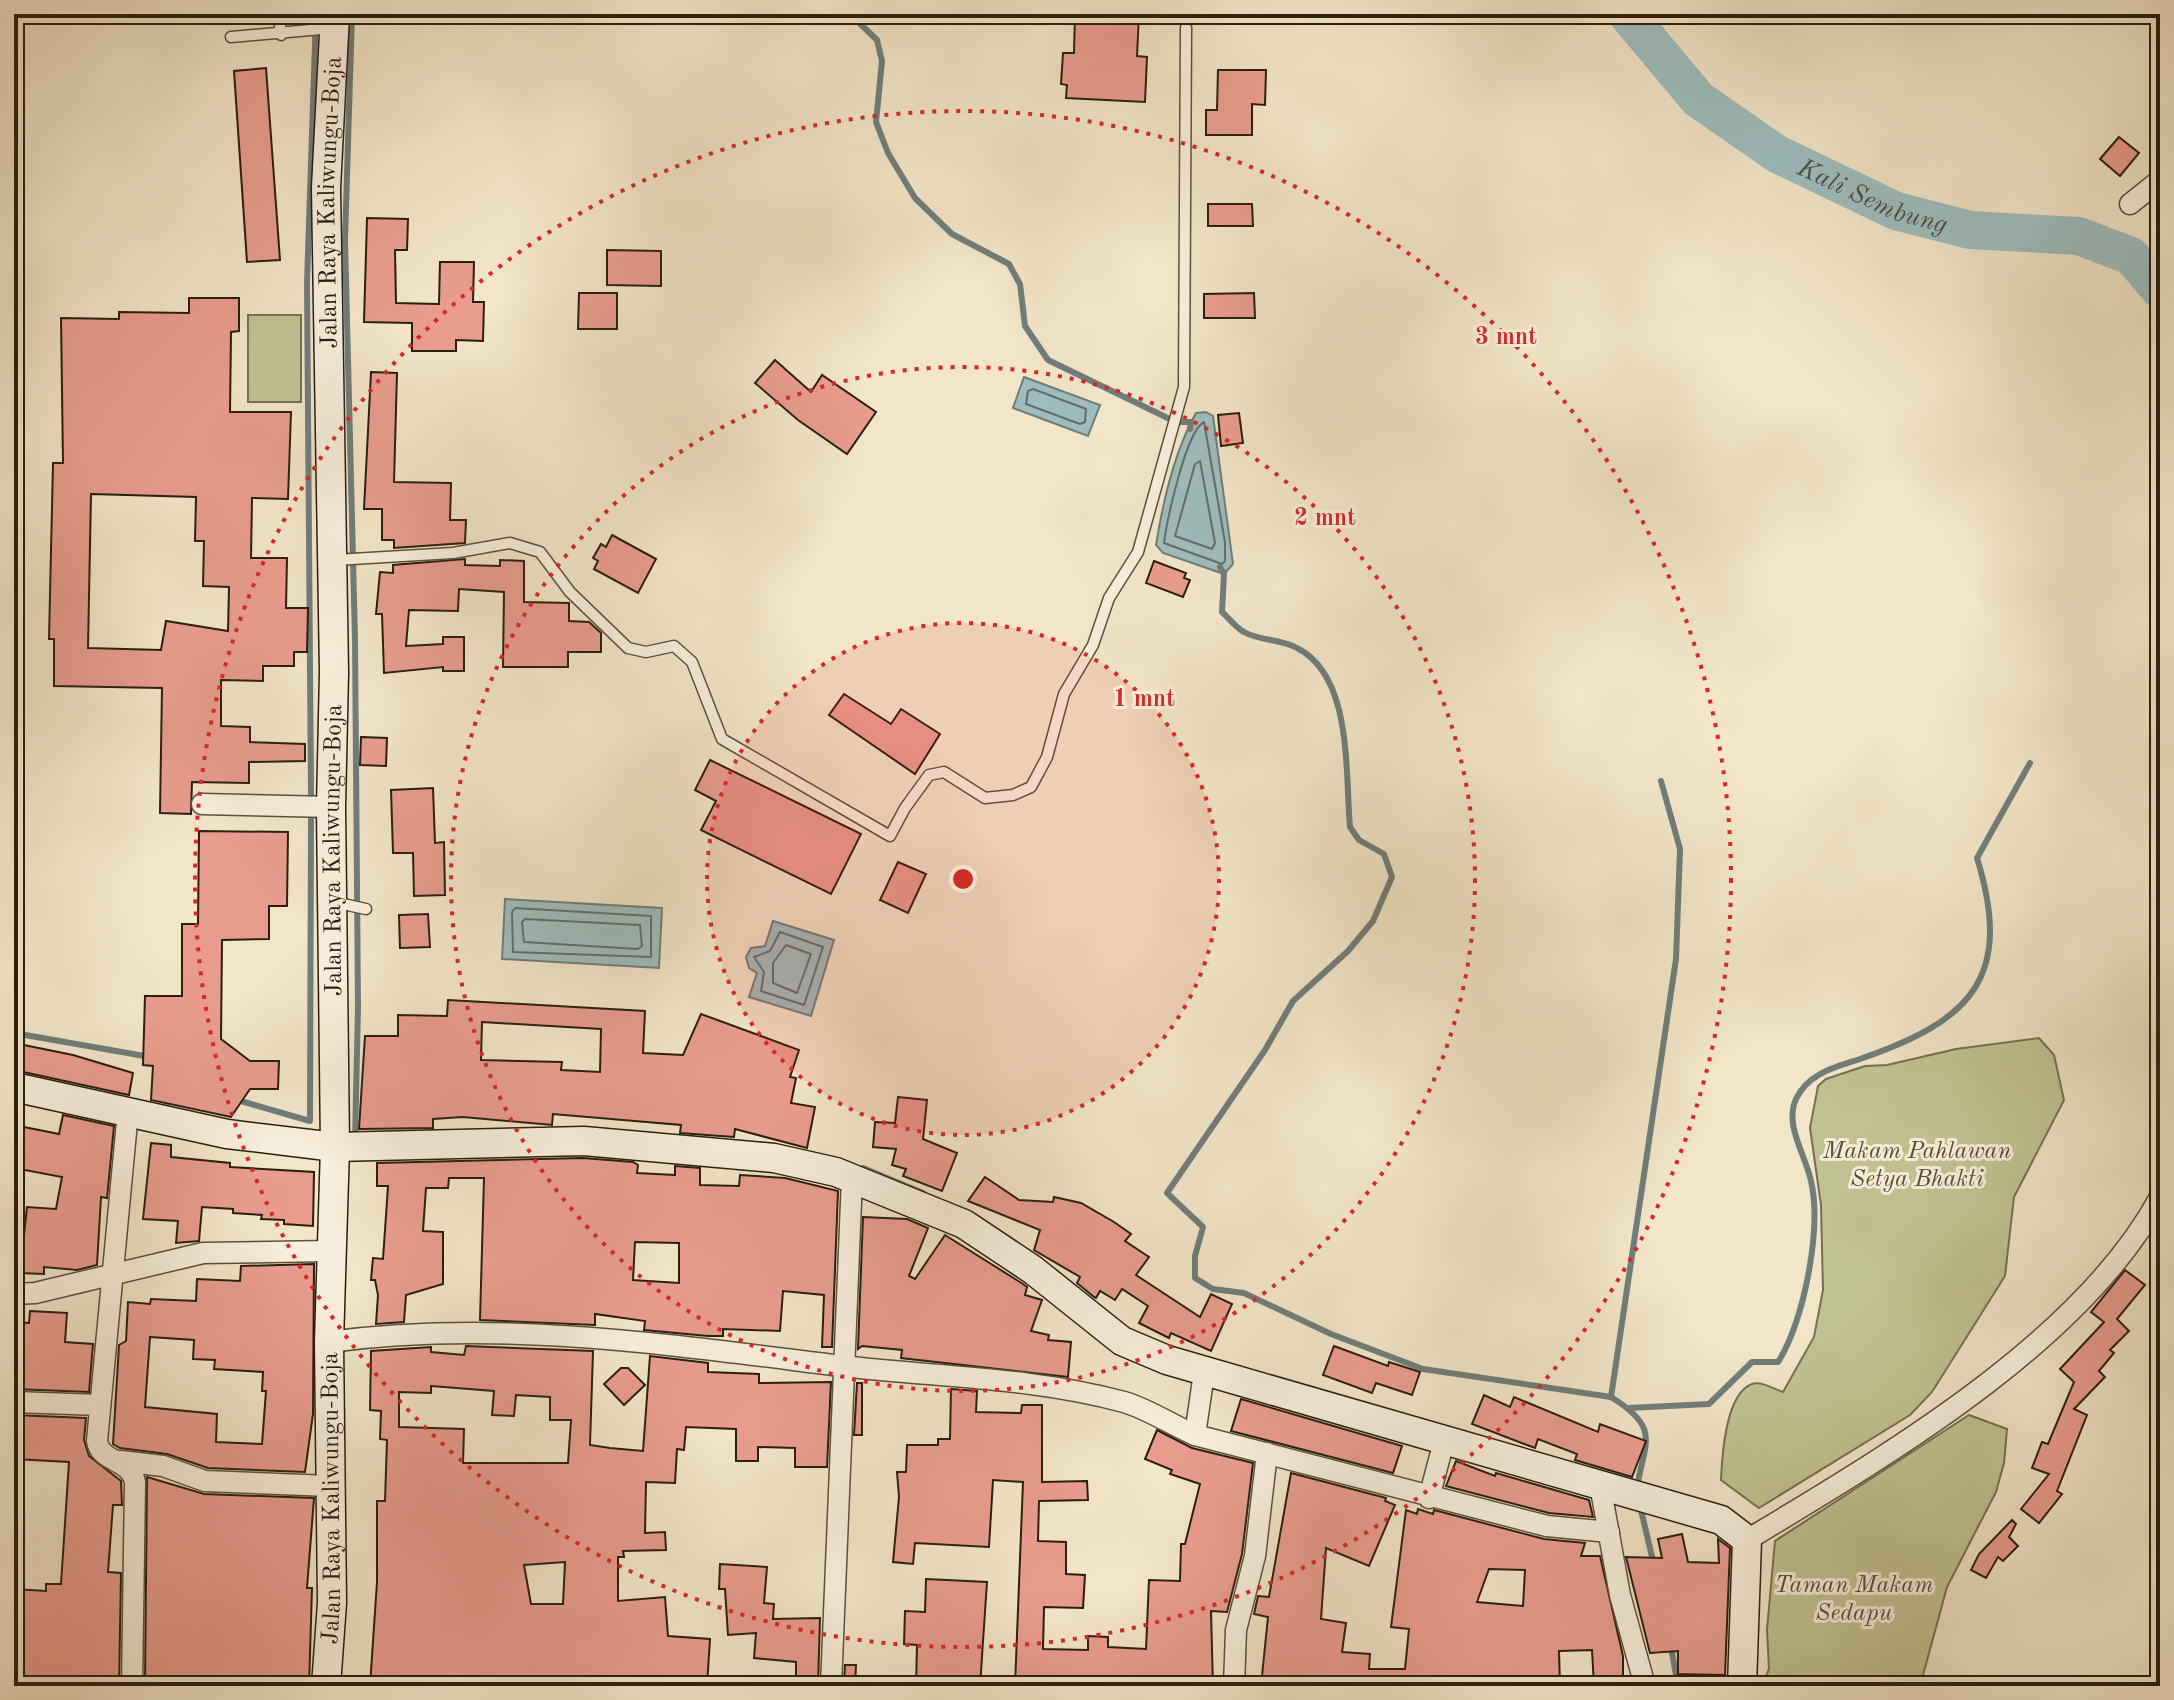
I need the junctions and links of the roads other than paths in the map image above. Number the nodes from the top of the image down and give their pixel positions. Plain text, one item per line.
1 (279, 14) edge
2 (326, 26) edge
3 (1186, 28) dead end
4 (281, 35) junction
5 (231, 37) dead end
6 (2160, 180) edge
7 (2130, 204) dead end
8 (333, 560) junction
9 (202, 804) dead end
10 (331, 807) junction
11 (332, 902) junction
12 (366, 909) dead end
13 (14, 1087) edge
14 (128, 1111) junction
15 (335, 1147) junction
16 (852, 1178) junction
17 (2160, 1197) edge
18 (331, 1251) junction
19 (110, 1274) junction
20 (14, 1294) edge
21 (329, 1342) junction
22 (844, 1366) junction
23 (1204, 1373) junction
24 (14, 1402) edge
25 (100, 1405) junction
26 (1195, 1435) junction
27 (1444, 1441) junction
28 (1267, 1453) junction
29 (121, 1461) junction
30 (330, 1486) junction
31 (1607, 1487) junction
32 (1425, 1497) junction
33 (1609, 1532) junction
34 (1747, 1540) junction
35 (132, 1686) edge
36 (326, 1686) edge
37 (831, 1686) edge
38 (1234, 1686) edge
39 (1645, 1686) edge
40 (1742, 1686) edge

1 - 4 lane
2 - 4 lane
2 - 8 street, Jalan Raya Kaliwungu-Boja
3 - 8 lane
4 - 5 lane
6 - 7 street
8 - 10 street, Jalan Raya Kaliwungu-Boja
9 - 10 street
10 - 11 street, Jalan Raya Kaliwungu-Boja
11 - 12 lane
11 - 15 street, Jalan Raya Kaliwungu-Boja
13 - 14 street
14 - 15 street
14 - 19 street
15 - 16 street
15 - 18 street, Jalan Raya Kaliwungu-Boja
16 - 22 street
16 - 23 street
17 - 34 street
18 - 19 street
18 - 21 street, Jalan Raya Kaliwungu-Boja
19 - 20 street
19 - 25 street
21 - 22 street
21 - 30 street, Jalan Raya Kaliwungu-Boja
22 - 26 street
22 - 37 street
23 - 26 street
23 - 27 street
24 - 25 street
25 - 29 street
26 - 28 street
27 - 31 street
27 - 32 street
28 - 32 street
28 - 38 street
29 - 30 street
29 - 35 street
30 - 36 street, Jalan Raya Kaliwungu-Boja
31 - 33 street
31 - 34 street
32 - 33 street
33 - 39 street
34 - 40 street

